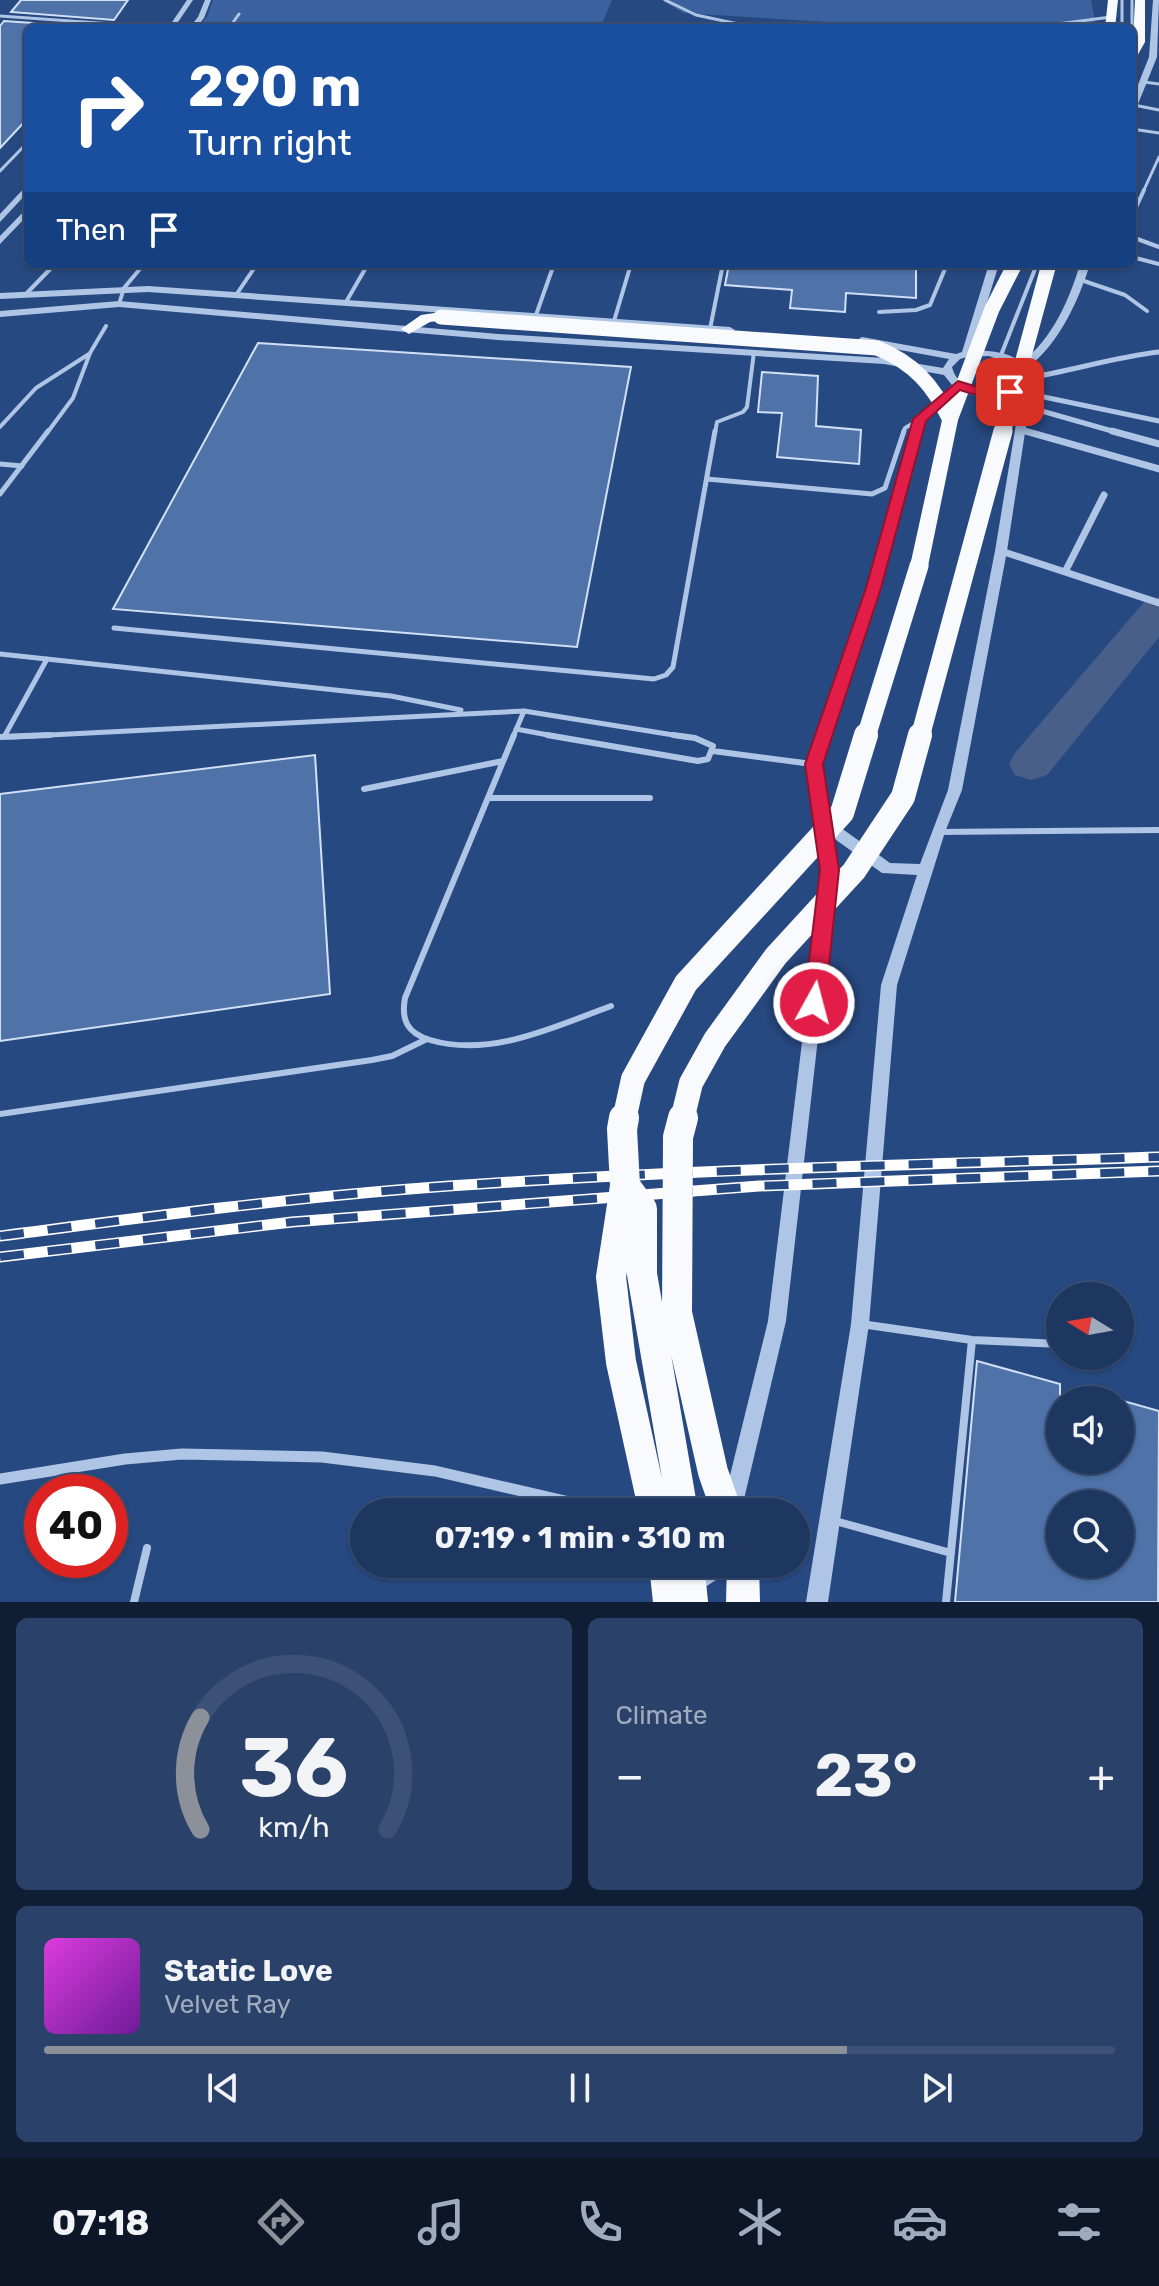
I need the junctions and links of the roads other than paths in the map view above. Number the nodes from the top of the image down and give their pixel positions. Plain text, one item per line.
1 (190, 0) edge
2 (208, 0) edge
3 (665, 0) edge
4 (1113, 0) edge
5 (1122, 0) edge
6 (1132, 0) edge
7 (1140, 0) edge
8 (1156, 0) edge
9 (239, 14) dead end
10 (0, 16) edge
11 (1112, 23) edge
12 (138, 24) edge
13 (174, 24) edge
14 (194, 24) edge
15 (232, 24) edge
16 (738, 24) edge
17 (1122, 24) edge
18 (1132, 24) edge
19 (1156, 43) edge
20 (1136, 48) edge
21 (1155, 64) edge
22 (1144, 82) junction
23 (1159, 84) edge
24 (1136, 100) edge
25 (1136, 107) edge
26 (1159, 110) edge
27 (1136, 130) edge
28 (1159, 133) edge
29 (24, 146) edge
30 (1159, 157) edge
31 (0, 171) edge
32 (24, 192) edge
33 (1136, 207) edge
34 (24, 215) edge
35 (0, 219) edge
36 (1136, 238) edge
37 (0, 241) edge
38 (1159, 247) edge
39 (1136, 258) edge
40 (1159, 264) edge
41 (51, 268) edge
42 (141, 268) edge
43 (254, 268) edge
44 (366, 268) edge
45 (553, 268) edge
46 (630, 268) edge
47 (722, 268) edge
48 (945, 268) edge
49 (993, 268) edge
50 (1013, 268) edge
51 (1035, 268) edge
52 (1048, 268) edge
53 (1084, 268) edge
54 (1081, 280) junction
55 (124, 288) junction
56 (25, 295) junction
57 (236, 295) junction
58 (0, 296) edge
59 (346, 302) junction
60 (119, 304) junction
61 (1147, 311) dead end
62 (879, 312) dead end
63 (0, 314) edge
64 (536, 315) junction
65 (614, 321) junction
66 (106, 326) dead end
67 (409, 329) junction
68 (710, 329) junction
69 (754, 352) junction
70 (1159, 352) edge
71 (90, 353) junction
72 (961, 355) junction
73 (1001, 355) junction
74 (916, 366) junction
75 (1022, 367) junction
76 (946, 372) junction
77 (958, 385) junction
78 (1023, 391) junction
79 (920, 419) junction
80 (950, 420) junction
81 (1159, 421) edge
82 (0, 427) edge
83 (1019, 429) junction
84 (1159, 444) edge
85 (0, 464) edge
86 (22, 466) junction
87 (1159, 469) edge
88 (707, 479) junction
89 (0, 494) edge
90 (1104, 495) dead end
91 (1001, 551) junction
92 (1066, 570) junction
93 (1159, 603) edge
94 (114, 628) dead end
95 (0, 654) edge
96 (47, 659) junction
97 (524, 711) junction
98 (469, 712) junction
99 (516, 729) junction
100 (2, 737) edge
101 (713, 751) junction
102 (503, 761) junction
103 (814, 764) junction
104 (364, 789) dead end
105 (488, 798) junction
106 (650, 798) dead end
107 (823, 823) junction
108 (1159, 830) edge
109 (938, 832) junction
110 (926, 870) junction
111 (611, 1006) dead end
112 (427, 1039) junction
113 (0, 1114) edge
114 (625, 1186) junction
115 (860, 1324) junction
116 (972, 1340) junction
117 (1046, 1343) edge
118 (0, 1479) edge
119 (552, 1498) edge
120 (651, 1498) edge
121 (681, 1498) edge
122 (723, 1498) edge
123 (733, 1498) edge
124 (831, 1520) junction
125 (147, 1548) dead end
126 (951, 1553) junction
127 (665, 1578) edge
128 (699, 1578) edge
129 (708, 1578) edge
130 (711, 1578) edge
131 (724, 1578) edge
132 (134, 1602) edge
133 (667, 1602) edge
134 (693, 1602) edge
135 (702, 1602) edge
136 (743, 1602) edge
137 (817, 1602) edge
138 (946, 1602) edge

1 - 13 street
2 - 14 street
3 - 16 lane
4 - 11 highway
5 - 17 lane
6 - 18 lane
7 - 20 highway
8 - 19 street
9 - 15 lane
10 - 12 lane
19 - 21 street
21 - 22 street
22 - 23 lane
22 - 24 street
25 - 26 lane
27 - 28 lane
29 - 31 lane
30 - 33 lane
32 - 35 street
34 - 37 street
36 - 38 lane
39 - 40 lane
41 - 56 lane
42 - 55 lane
43 - 57 lane
44 - 59 lane
45 - 64 lane
46 - 65 lane
47 - 68 lane
48 - 62 lane
49 - 72 street
50 - 80 highway, bridge
51 - 73 lane
52 - 122 highway, bridge
53 - 54 street
54 - 61 lane
54 - 75 street
55 - 56 street
55 - 57 street
55 - 60 lane
56 - 58 street
57 - 59 street
59 - 64 street
60 - 63 street
60 - 67 street
64 - 65 street
65 - 68 street
66 - 71 lane
67 - 69 street
67 - 74 highway, bridge
68 - 72 street
69 - 74 street
69 - 88 lane
70 - 78 street
71 - 82 lane
71 - 86 lane
72 - 73 street
72 - 76 street
73 - 75 street
74 - 76 street
74 - 80 highway, bridge
75 - 78 street
76 - 77 street
77 - 78 street
77 - 79 street
78 - 81 street
78 - 83 street
78 - 84 street
79 - 88 lane
79 - 103 street
80 - 114 highway, bridge
83 - 87 street
83 - 91 street
85 - 86 lane
86 - 89 lane
88 - 94 lane
90 - 92 street
91 - 92 street
91 - 109 street
92 - 93 street
95 - 96 lane
96 - 98 lane
96 - 100 lane
97 - 98 lane
97 - 99 lane
97 - 101 lane
98 - 100 lane
99 - 101 lane
99 - 102 lane
101 - 103 lane
102 - 104 lane
102 - 105 lane
103 - 107 street
105 - 106 lane
105 - 112 lane
107 - 110 street
107 - 123 street
108 - 109 lane
109 - 110 street
110 - 115 street
111 - 112 lane
112 - 113 lane
114 - 120 highway, bridge
114 - 121 highway, bridge
115 - 116 lane
115 - 124 street
116 - 117 lane
116 - 126 lane
118 - 119 street
124 - 126 lane
124 - 137 street
125 - 132 lane
126 - 138 lane
127 - 133 highway, bridge
128 - 133 street
129 - 134 highway, bridge
130 - 135 street
131 - 136 highway

